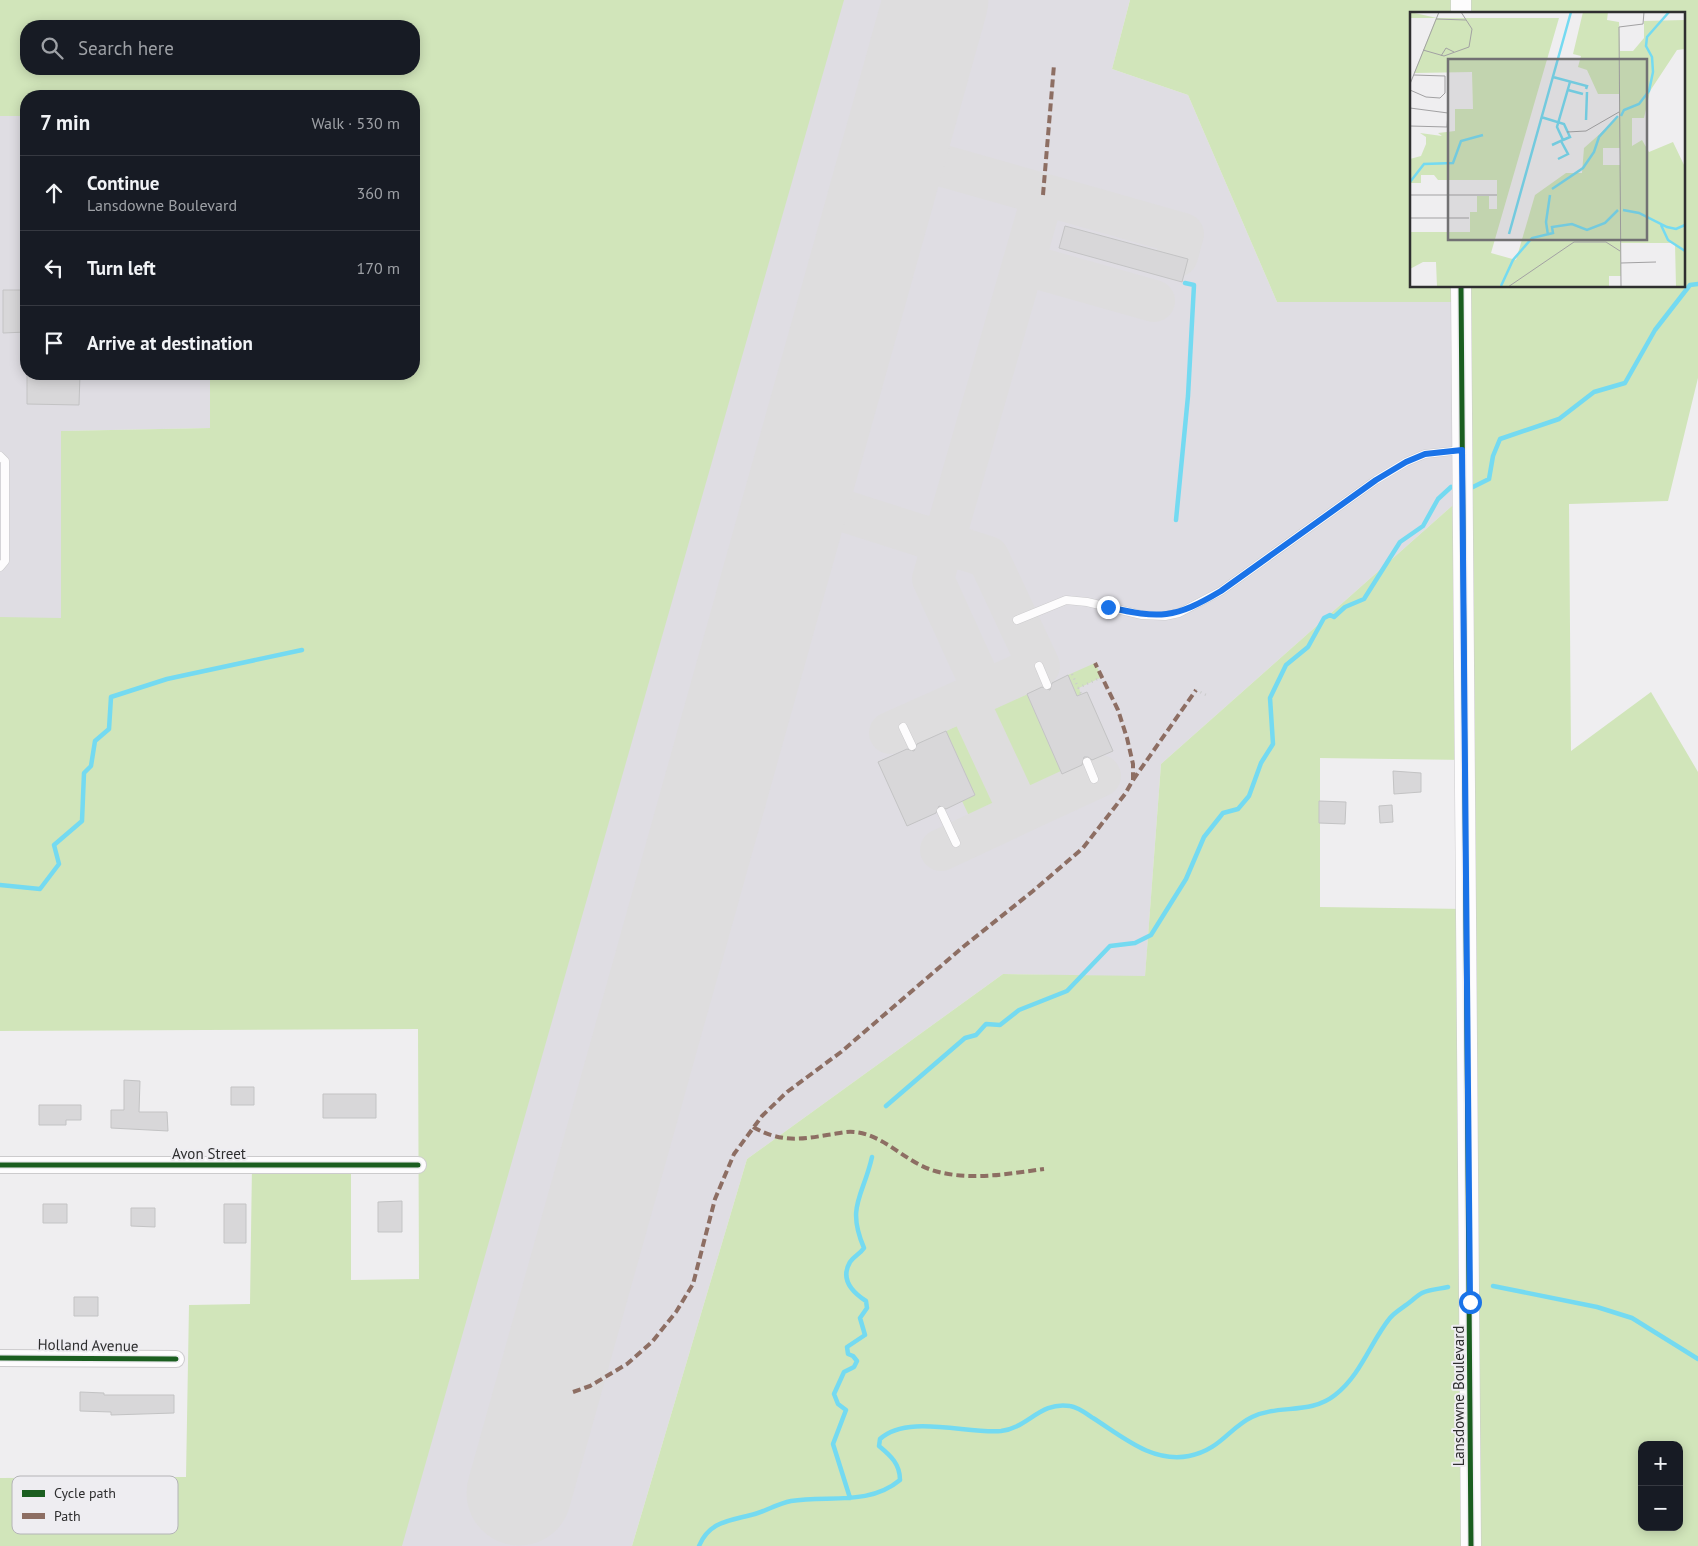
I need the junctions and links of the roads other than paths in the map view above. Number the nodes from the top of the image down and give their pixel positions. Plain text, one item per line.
1 (1461, 288) edge
2 (1462, 450) junction
3 (0, 456) edge
4 (0, 566) edge
5 (1018, 620) dead end
6 (1038, 666) dead end
7 (1047, 685) dead end
8 (903, 728) dead end
9 (912, 746) dead end
10 (1087, 762) dead end
11 (1094, 778) dead end
12 (941, 811) dead end
13 (956, 842) dead end
14 (0, 1165) edge
15 (418, 1165) dead end
16 (0, 1358) edge
17 (176, 1359) dead end
18 (1471, 1546) edge

1 - 2 street, Lansdowne Boulevard
2 - 5 lane
2 - 18 street, Lansdowne Boulevard
3 - 4 lane
6 - 7 lane
8 - 9 lane
10 - 11 lane
12 - 13 lane
14 - 15 street, Avon Street
16 - 17 street, Holland Avenue

